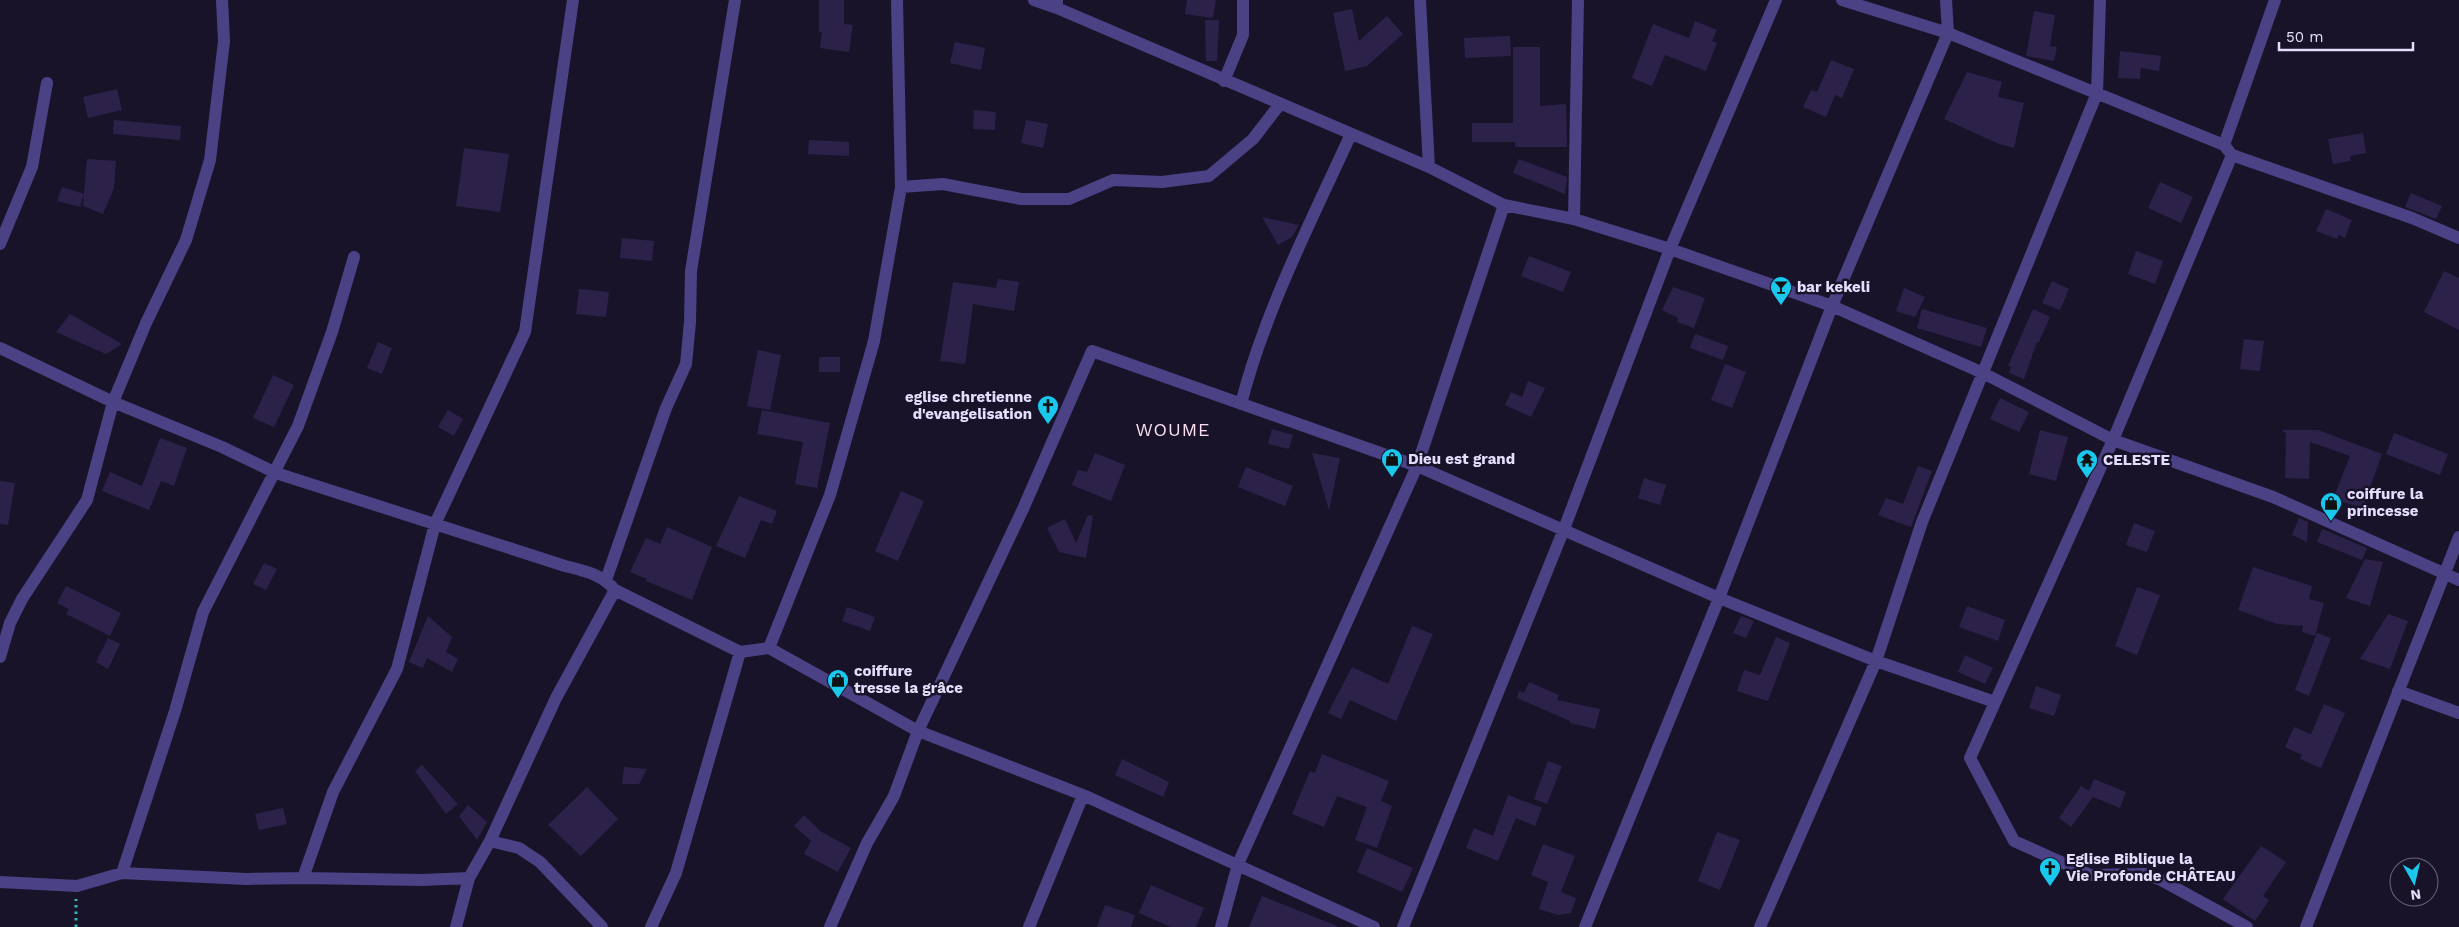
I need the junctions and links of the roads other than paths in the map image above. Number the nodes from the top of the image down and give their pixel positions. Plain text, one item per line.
1 (222, 0) edge
2 (573, 0) edge
3 (735, 0) edge
4 (897, 0) edge
5 (1034, 0) edge
6 (1244, 0) edge
7 (1420, 0) edge
8 (1578, 0) edge
9 (1776, 0) edge
10 (1842, 0) edge
11 (1946, 0) edge
12 (2100, 0) edge
13 (2275, 0) edge
14 (1057, 4) edge
15 (1948, 33) junction
16 (1224, 80) junction
17 (47, 83) dead end
18 (2097, 93) junction
19 (1280, 104) junction
20 (1350, 134) junction
21 (2228, 150) junction
22 (1428, 167) junction
23 (901, 187) junction
24 (1504, 205) junction
25 (1574, 219) junction
26 (2459, 238) edge
27 (0, 244) edge
28 (1670, 249) junction
29 (354, 257) dead end
30 (1832, 306) junction
31 (0, 348) edge
32 (1983, 373) junction
33 (113, 402) junction
34 (1241, 404) junction
35 (2113, 440) junction
36 (1417, 466) junction
37 (276, 472) junction
38 (435, 524) junction
39 (1564, 529) junction
40 (2459, 537) edge
41 (2444, 574) junction
42 (606, 580) junction
43 (2459, 580) edge
44 (615, 590) junction
45 (1719, 598) junction
46 (769, 648) junction
47 (740, 652) junction
48 (0, 657) edge
49 (1876, 661) junction
50 (2398, 691) junction
51 (1995, 702) junction
52 (2459, 713) edge
53 (918, 730) junction
54 (1083, 796) junction
55 (490, 841) junction
56 (1238, 864) junction
57 (122, 873) junction
58 (303, 878) junction
59 (469, 878) junction
60 (0, 882) edge
61 (456, 927) edge
62 (602, 927) edge
63 (652, 927) edge
64 (830, 927) edge
65 (1029, 927) edge
66 (1221, 927) edge
67 (1374, 927) edge
68 (1403, 927) edge
69 (1585, 927) edge
70 (1760, 927) edge
71 (2247, 927) edge
72 (2306, 927) edge

1 - 33 street
2 - 38 street
3 - 42 street
4 - 23 street
5 - 14 street
6 - 16 street
7 - 22 street
8 - 25 street
9 - 28 street
10 - 15 street
11 - 15 street
12 - 18 street
13 - 21 street
14 - 16 street
15 - 18 street
15 - 30 street
16 - 19 street
17 - 27 street
18 - 21 street
18 - 32 street
19 - 20 street
19 - 23 street
20 - 22 street
20 - 34 street
21 - 26 street
21 - 35 street
22 - 24 street
23 - 46 street
24 - 25 street
24 - 36 street
25 - 28 street
28 - 30 street
28 - 39 street
29 - 37 street
30 - 32 street
30 - 45 street
31 - 33 street
32 - 35 street
32 - 49 street
33 - 37 street
33 - 48 street
34 - 36 street
34 - 53 street
35 - 41 street
35 - 51 street
36 - 39 street
36 - 56 street
37 - 38 street
37 - 57 street
38 - 42 street
38 - 58 street
39 - 45 street
39 - 68 street
40 - 41 street
41 - 43 street
41 - 50 street
42 - 44 street
44 - 47 street
44 - 55 street
45 - 49 street
45 - 69 street
46 - 47 street
46 - 53 street
47 - 63 street
49 - 51 street
49 - 70 street
50 - 52 street
50 - 72 street
51 - 71 street
53 - 54 street
53 - 64 street
54 - 56 street
54 - 65 street
55 - 59 street
55 - 62 street
56 - 66 street
56 - 67 street
57 - 58 street
57 - 60 street
58 - 59 street
59 - 61 street

